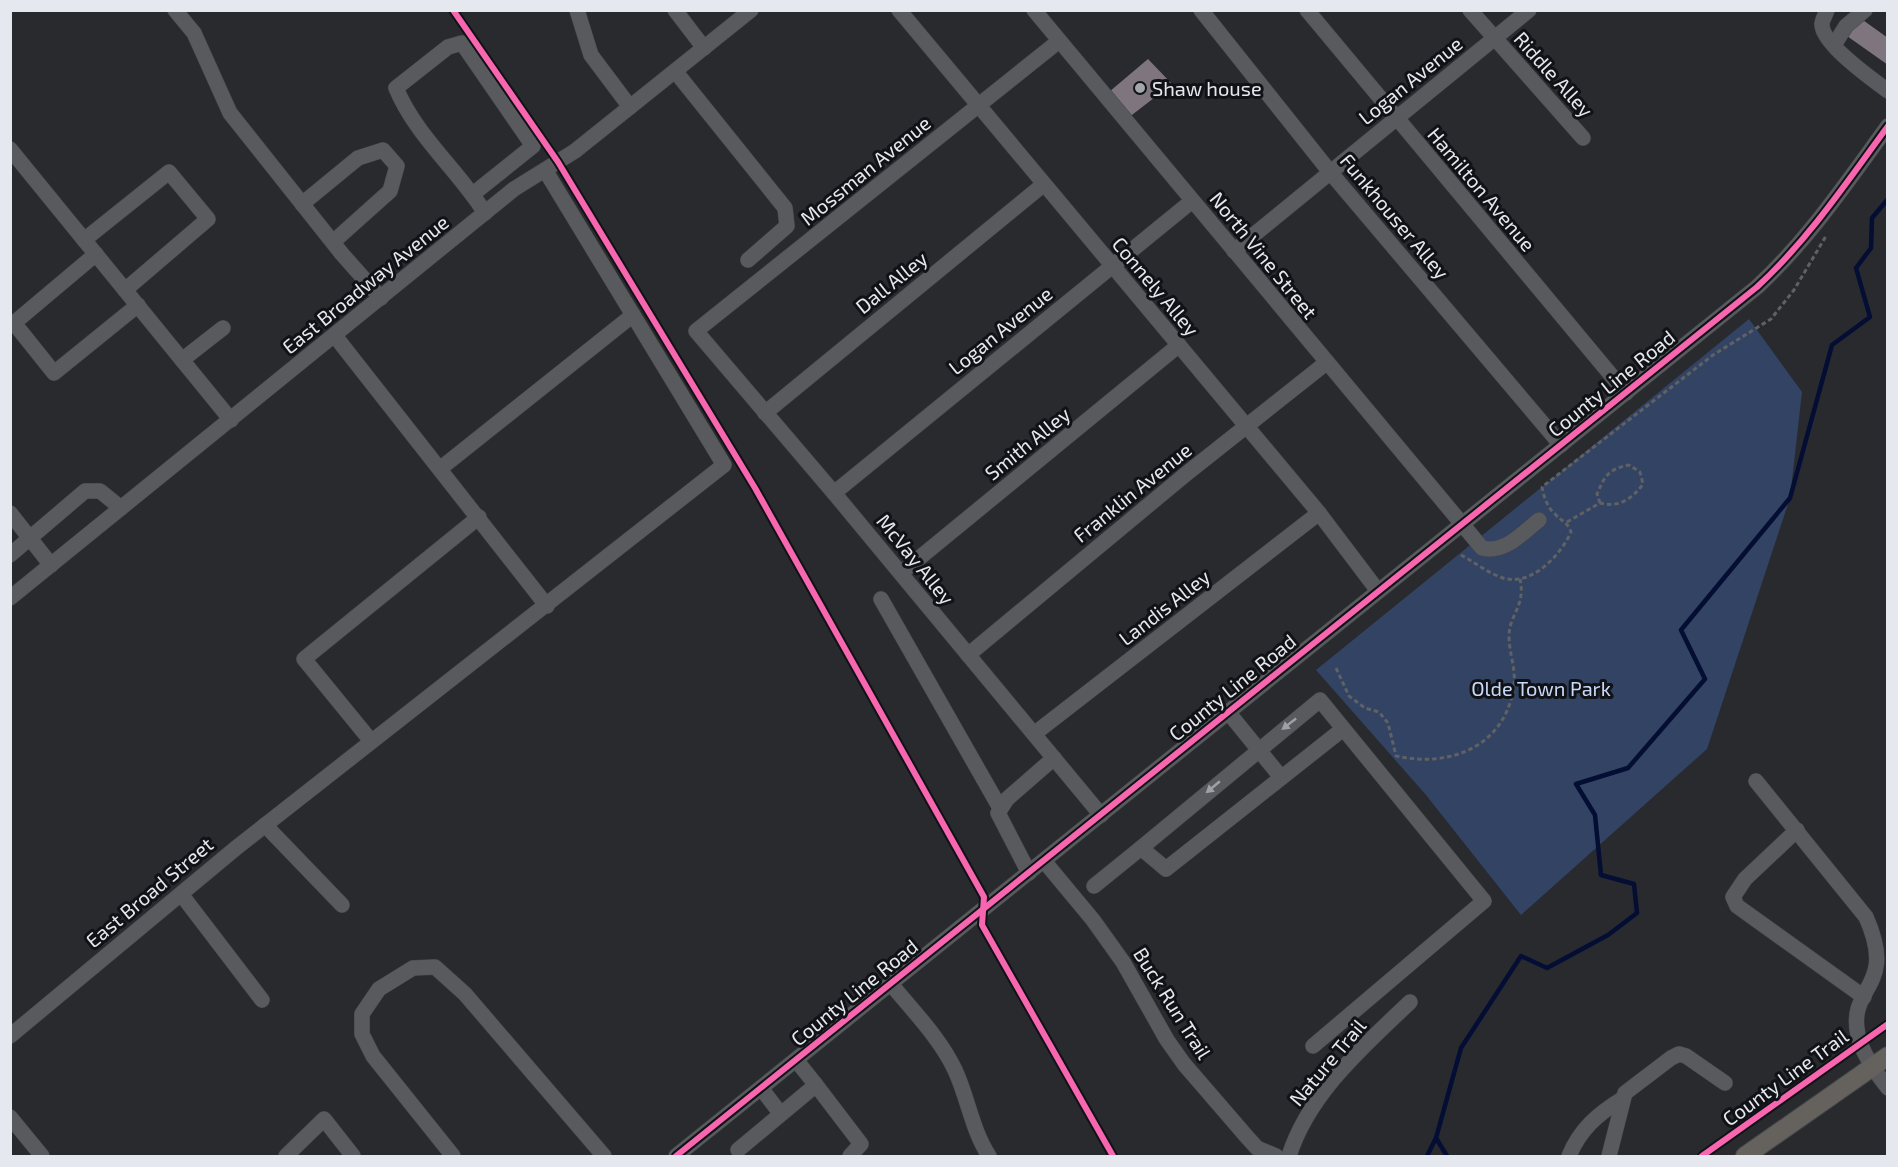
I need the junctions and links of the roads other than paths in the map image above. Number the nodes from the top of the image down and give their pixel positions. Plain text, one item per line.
1 (175, 10) edge
2 (577, 10) edge
3 (675, 10) edge
4 (751, 10) edge
5 (899, 10) edge
6 (1034, 10) edge
7 (1201, 10) edge
8 (1307, 10) edge
9 (1470, 10) edge
10 (1529, 10) edge
11 (1827, 10) edge
12 (1865, 10) edge
13 (1494, 39) junction
14 (1059, 41) junction
15 (1834, 45) junction
16 (704, 48) junction
17 (675, 71) junction
18 (1887, 91) edge
19 (978, 105) junction
20 (630, 107) junction
21 (1396, 120) junction
22 (1887, 126) edge
23 (1583, 138) dead end
24 (10, 149) edge
25 (545, 170) junction
26 (1329, 172) junction
27 (1044, 184) junction
28 (473, 194) junction
29 (1192, 201) junction
30 (302, 204) junction
31 (485, 213) junction
32 (84, 240) junction
33 (333, 242) junction
34 (1234, 251) junction
35 (96, 254) junction
36 (748, 260) dead end
37 (1112, 265) junction
38 (125, 290) junction
39 (381, 298) junction
40 (138, 305) junction
41 (633, 315) junction
42 (223, 328) dead end
43 (696, 331) joint
44 (335, 336) junction
45 (1179, 345) junction
46 (182, 360) junction
47 (1326, 363) junction
48 (1626, 393) junction
49 (765, 413) junction
50 (231, 420) junction
51 (1246, 426) junction
52 (1561, 445) junction
53 (441, 468) junction
54 (834, 493) junction
55 (122, 508) junction
56 (10, 513) edge
57 (1319, 513) junction
58 (479, 517) junction
59 (1539, 520) dead end
60 (1461, 525) junction
61 (30, 538) junction
62 (10, 555) edge
63 (51, 565) junction
64 (901, 573) junction
65 (1378, 591) junction
66 (10, 598) edge
67 (881, 599) dead end
68 (547, 606) junction
69 (968, 655) junction
70 (1228, 712) junction
71 (1343, 729) junction
72 (1034, 734) junction
73 (371, 741) junction
74 (1258, 749) junction
75 (1054, 758) junction
76 (1280, 776) junction
77 (1756, 781) dead end
78 (1000, 808) junction
79 (1101, 815) junction
80 (265, 825) junction
81 (1797, 830) junction
82 (1141, 848) junction
83 (1044, 861) junction
84 (1029, 873) junction
85 (1095, 886) dead end
86 (181, 894) junction
87 (342, 905) dead end
88 (891, 984) junction
89 (1864, 997) junction
90 (262, 1000) dead end
91 (1410, 1002) dead end
92 (10, 1036) edge
93 (1312, 1046) dead end
94 (1887, 1056) edge
95 (796, 1060) junction
96 (1872, 1067) junction
97 (1725, 1083) dead end
98 (816, 1085) junction
99 (761, 1088) junction
100 (1887, 1088) edge
101 (1622, 1099) junction
102 (780, 1113) junction
103 (10, 1117) edge
104 (738, 1150) dead end
105 (598, 1154) edge
106 (685, 1154) edge
107 (42, 1156) edge
108 (286, 1156) edge
109 (353, 1156) edge
110 (453, 1156) edge
111 (850, 1156) edge
112 (989, 1156) edge
113 (1276, 1156) edge
114 (1289, 1156) edge
115 (1569, 1156) edge
116 (1609, 1156) edge
117 (1745, 1156) edge

1 - 30 street
2 - 20 street
3 - 16 street
4 - 16 street, East Broadway Avenue
5 - 19 street, Connely Alley
6 - 14 street, North Vine Street
7 - 26 street, Funkhouser Alley
8 - 21 street, Hamilton Avenue
9 - 13 street, Riddle Alley
10 - 13 street, Logan Avenue
11 - 15 street
12 - 15 street
13 - 21 street, Logan Avenue
13 - 23 street, Riddle Alley
14 - 19 street, Mossman Avenue
14 - 29 street, North Vine Street
15 - 18 street
16 - 17 street, East Broadway Avenue
17 - 20 street, East Broadway Avenue
17 - 36 street
19 - 27 street, Connely Alley
19 - 43 street, Mossman Avenue
20 - 25 street, East Broadway Avenue
21 - 26 street, Logan Avenue
21 - 48 street, Hamilton Avenue
22 - 48 street, County Line Road
24 - 32 street
25 - 31 street, East Broadway Avenue
25 - 41 street
26 - 34 street, Logan Avenue
26 - 52 street, Funkhouser Alley
27 - 37 street, Connely Alley
27 - 49 street, Dall Alley
28 - 28 street
28 - 31 street
29 - 34 street, North Vine Street
29 - 37 street, Logan Avenue
30 - 33 street
30 - 33 street
31 - 39 street, East Broadway Avenue
32 - 35 street
32 - 38 street
33 - 39 street
34 - 47 street, North Vine Street
35 - 38 street
35 - 40 street
37 - 45 street, Connely Alley
37 - 54 street, Logan Avenue
38 - 40 street
39 - 44 street, East Broadway Avenue
40 - 46 street
41 - 53 street
41 - 68 street, East Broad Street
42 - 46 street
43 - 49 street, McVay Alley
44 - 50 street, East Broadway Avenue
44 - 53 street
45 - 51 street, Connely Alley
45 - 64 street, Smith Alley
46 - 50 street
47 - 51 street, Franklin Avenue
47 - 60 street, North Vine Street
48 - 52 street, County Line Road
49 - 54 street, McVay Alley
50 - 55 street, East Broadway Avenue
51 - 57 street, Connely Alley
51 - 69 street, Franklin Avenue
52 - 60 street, County Line Road
53 - 58 street
54 - 64 street, McVay Alley
55 - 61 street
55 - 63 street, East Broadway Avenue
56 - 61 street
57 - 65 street, Connely Alley
57 - 72 street, Landis Alley
58 - 68 street
58 - 73 street
59 - 60 street, North Vine Street
60 - 65 street, County Line Road
61 - 62 street
61 - 63 street
63 - 66 street, East Broadway Avenue
64 - 69 street, McVay Alley
65 - 70 street, County Line Road
67 - 78 street
68 - 73 street, East Broad Street
69 - 72 street, McVay Alley
70 - 74 street
70 - 79 street, County Line Road
71 -> 74 street
71 - 76 street
71 - 93 street
72 - 75 street, McVay Alley
73 - 80 street, East Broad Street
74 - 76 street
74 -> 82 street
75 - 78 street
75 - 79 street, McVay Alley
76 - 82 street
77 - 81 street
78 - 84 street
79 - 83 street, County Line Road
80 - 86 street, East Broad Street
80 - 87 street
81 - 89 street
81 - 89 street
82 - 85 street
83 - 84 street, County Line Road
83 - 113 street, Buck Run Trail
84 - 88 street, County Line Road
86 - 90 street
86 - 92 street, East Broad Street
88 - 95 street, County Line Road
88 - 112 street
89 - 96 street
91 - 114 street, Nature Trail
94 - 96 main road
95 - 98 street
95 - 99 street, County Line Road
96 - 100 street
96 - 117 main road
97 - 101 street
98 - 102 street
98 - 111 street
99 - 102 street
99 - 106 street, County Line Road
101 - 115 street
101 - 116 street
102 - 104 street
103 - 107 street
105 - 110 street
108 - 109 street

